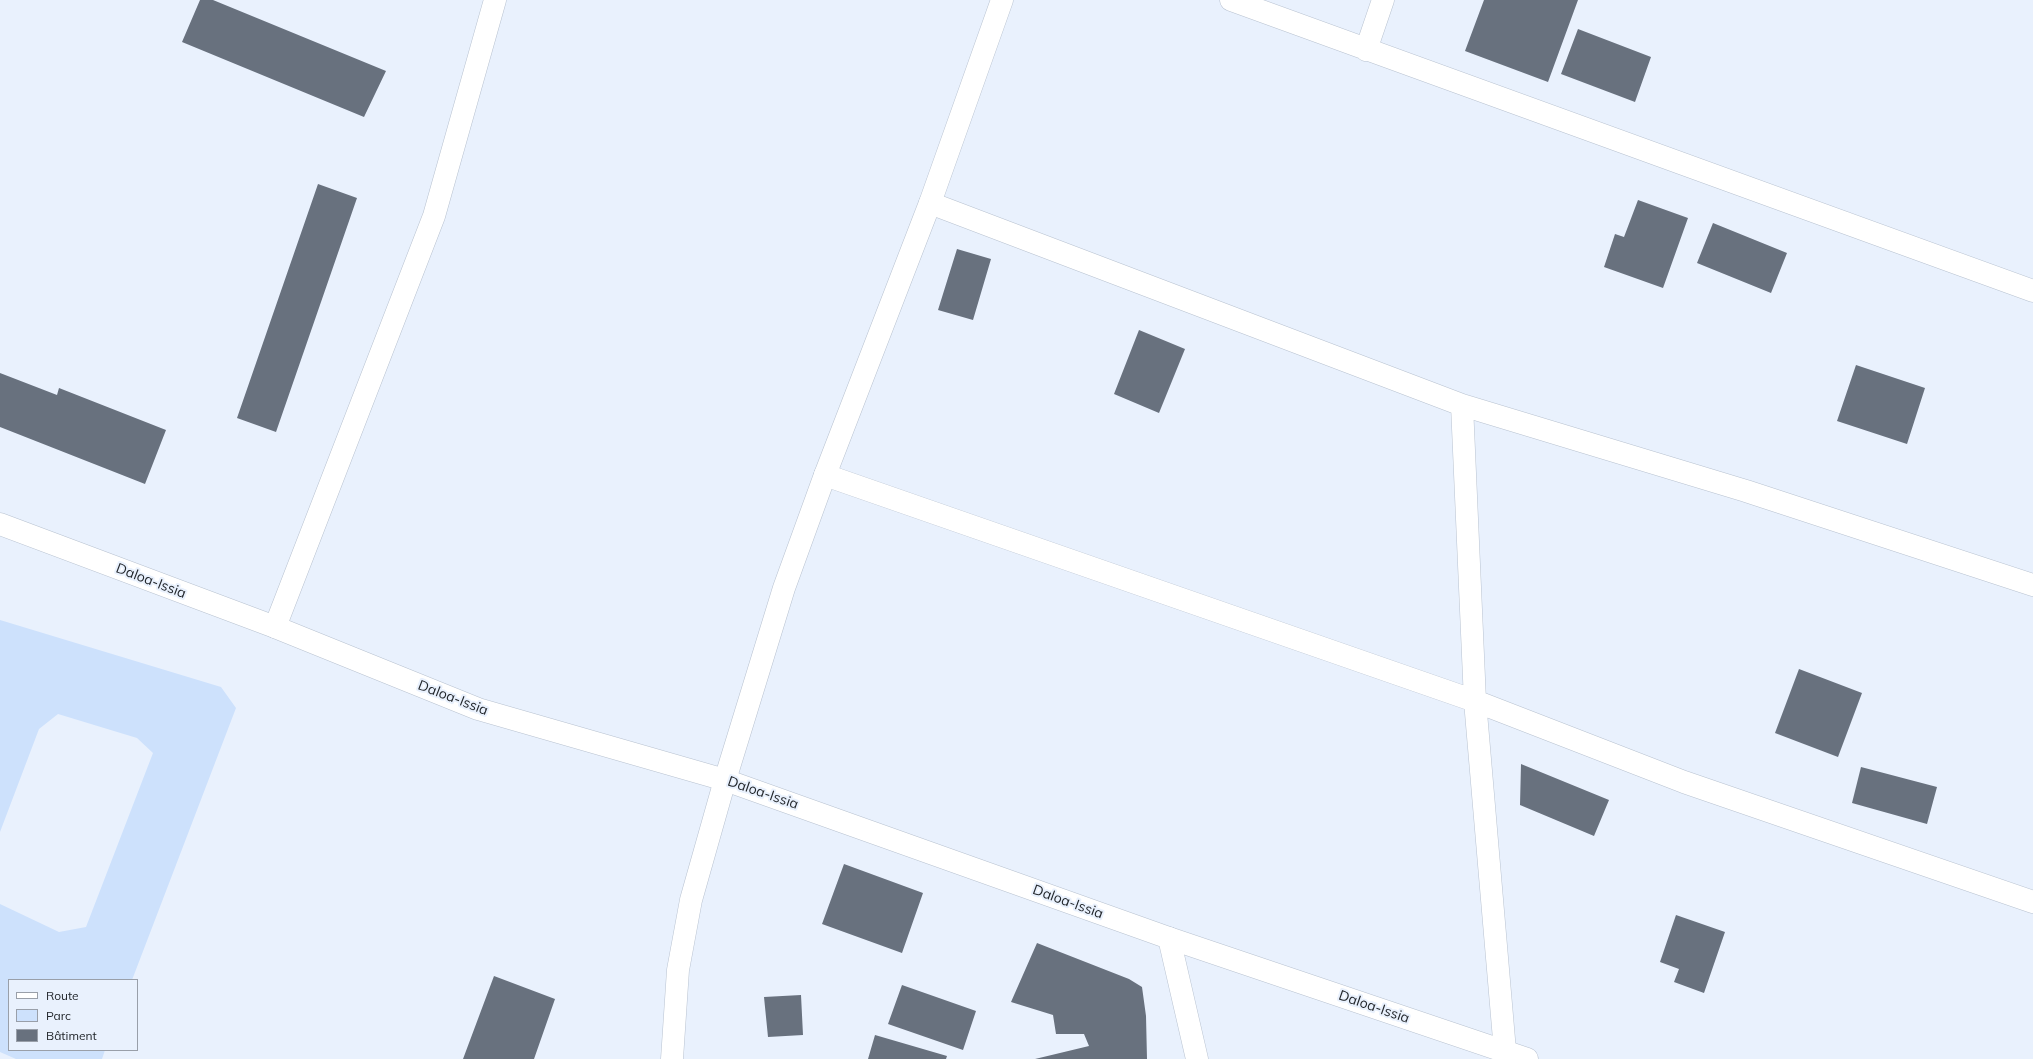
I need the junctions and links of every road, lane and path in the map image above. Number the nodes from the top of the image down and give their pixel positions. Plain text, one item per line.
1 (495, 0) edge
2 (1002, 0) edge
3 (1231, 0) edge
4 (1382, 0) edge
5 (1366, 50) junction
6 (930, 203) junction
7 (2033, 291) edge
8 (1462, 405) junction
9 (825, 475) junction
10 (0, 524) edge
11 (2033, 585) edge
12 (275, 627) junction
13 (1474, 701) junction
14 (725, 780) junction
15 (2033, 902) edge
16 (1169, 938) junction
17 (1505, 1051) junction
18 (672, 1059) edge
19 (1197, 1059) edge
20 (1527, 1059) edge

1 - 12 street
2 - 6 street
3 - 5 street
4 - 5 street
5 - 7 street
6 - 8 street
6 - 9 street
8 - 11 street
8 - 13 street
9 - 13 street
9 - 14 street
10 - 12 street, Daloa-Issia
12 - 14 street, Daloa-Issia
13 - 15 street
13 - 17 street
14 - 16 street, Daloa-Issia
14 - 18 street
16 - 17 street, Daloa-Issia
16 - 19 street
17 - 20 street, Daloa-Issia

